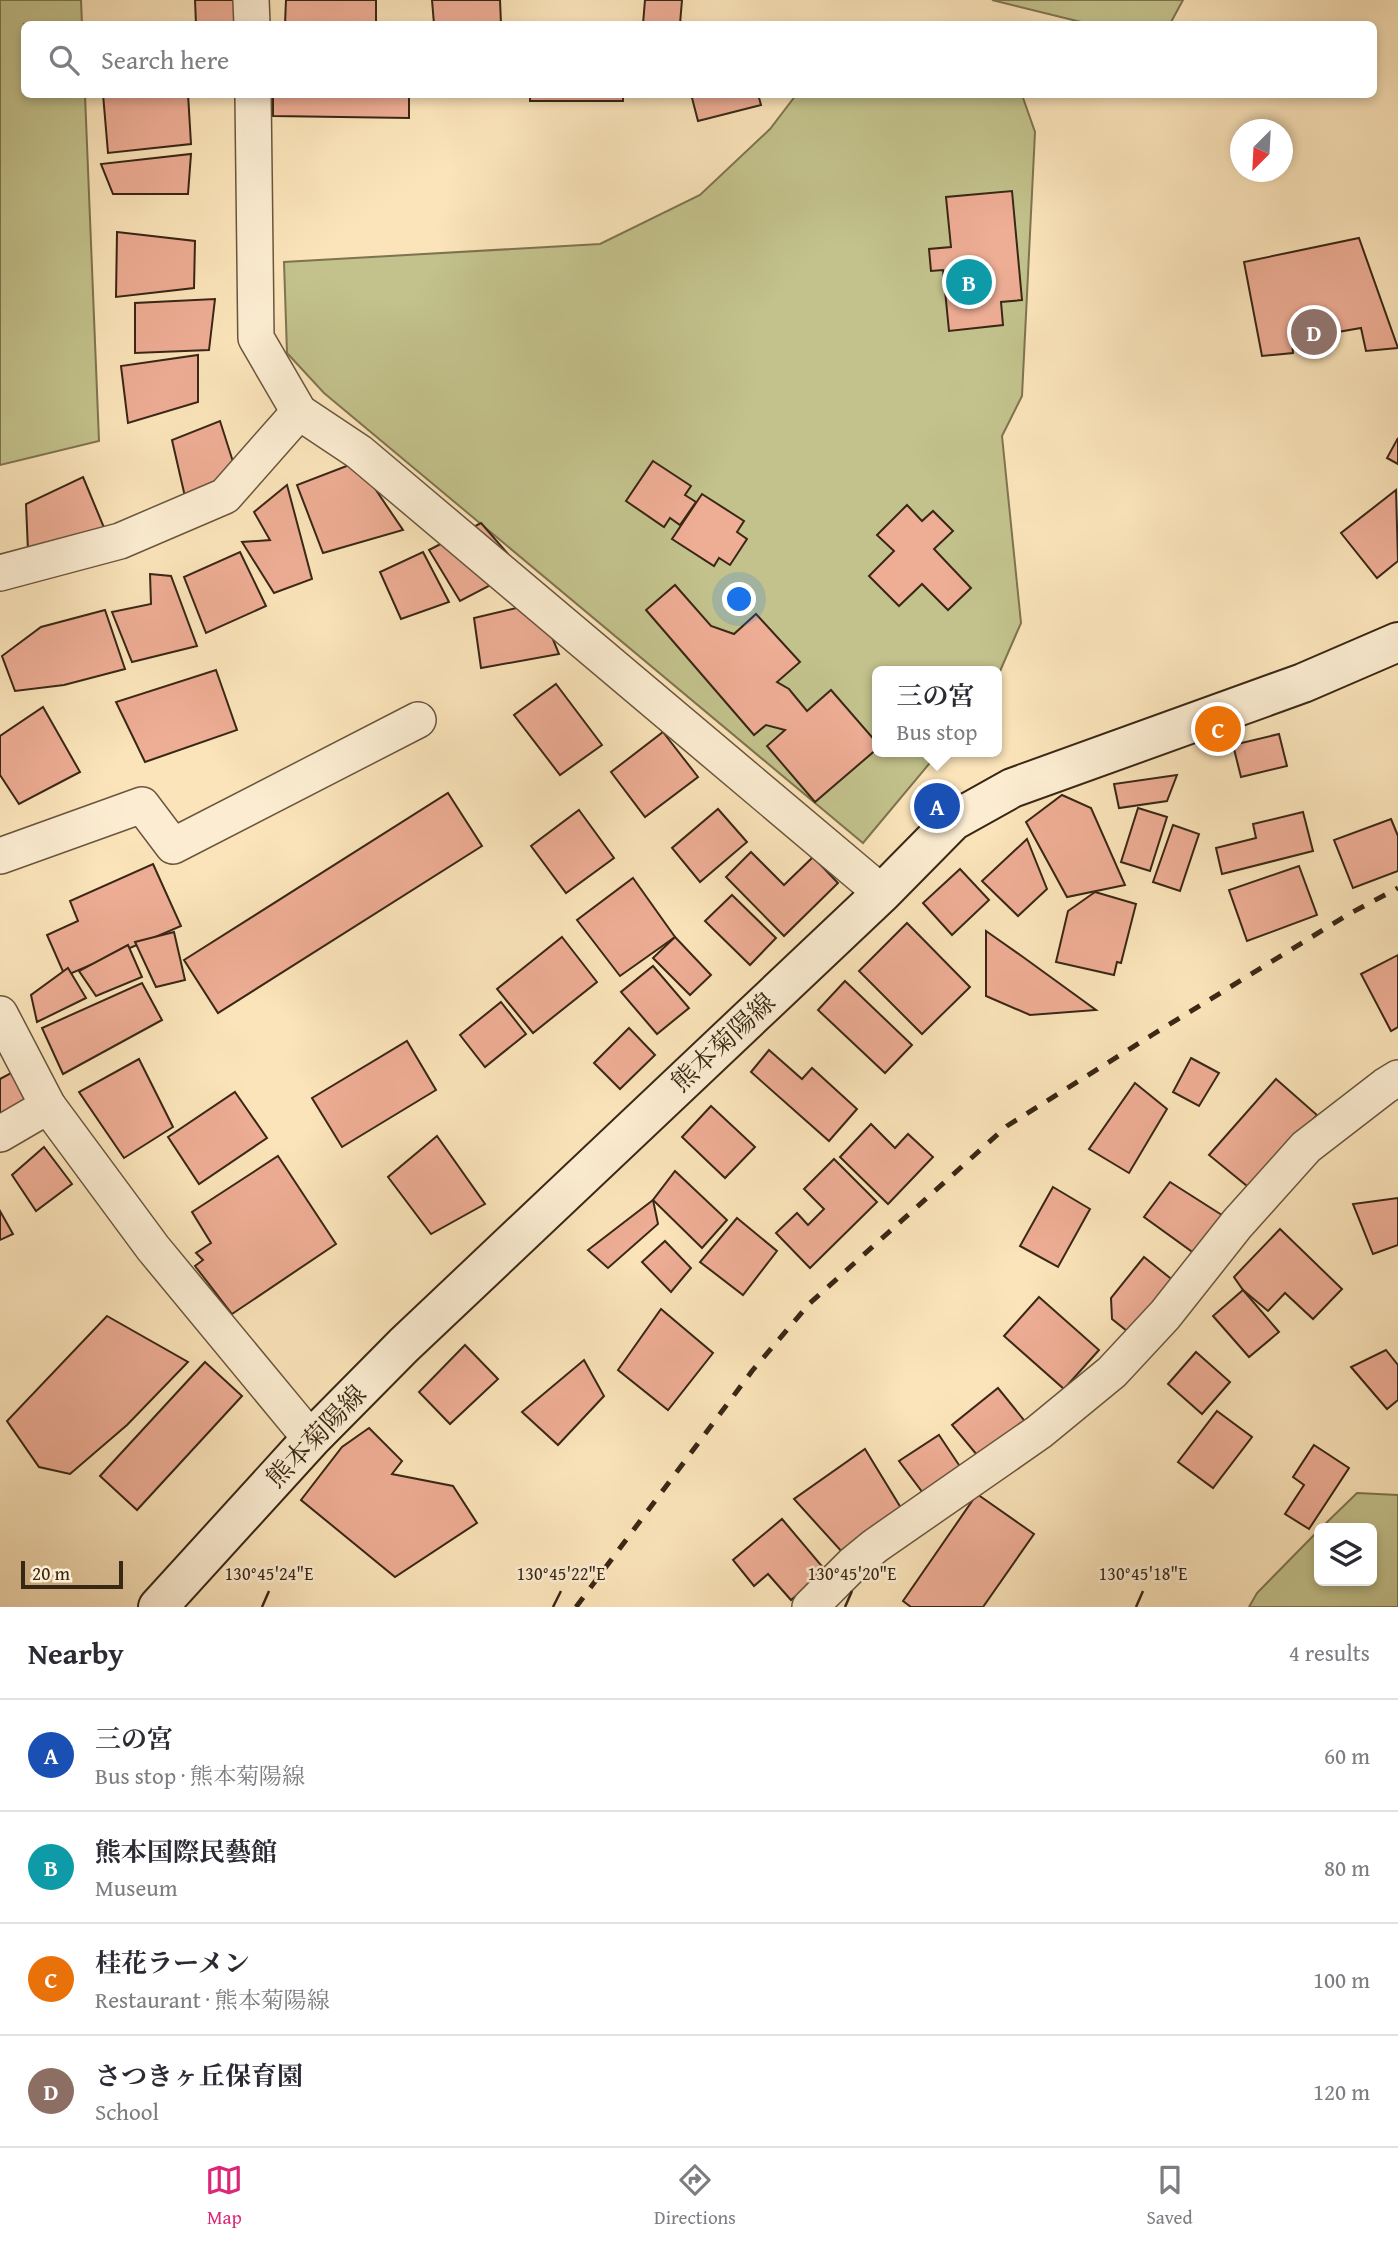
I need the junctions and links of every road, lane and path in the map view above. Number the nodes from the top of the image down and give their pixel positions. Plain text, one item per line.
1 (251, 0) edge
2 (252, 21) edge
3 (253, 98) edge
4 (299, 412) junction
5 (0, 573) edge
6 (1398, 642) edge
7 (418, 720) dead end
8 (0, 856) edge
9 (881, 893) junction
10 (0, 1014) edge
11 (1398, 1078) edge
12 (48, 1106) junction
13 (0, 1134) edge
14 (311, 1439) junction
15 (158, 1607) edge
16 (810, 1607) edge

1 - 2 street
3 - 4 street
4 - 5 street
4 - 9 street
6 - 9 main road, 熊本菊陽線
7 - 8 street
9 - 14 main road, 熊本菊陽線
10 - 12 street
11 - 16 street
12 - 13 street
12 - 14 street
14 - 15 main road, 熊本菊陽線

